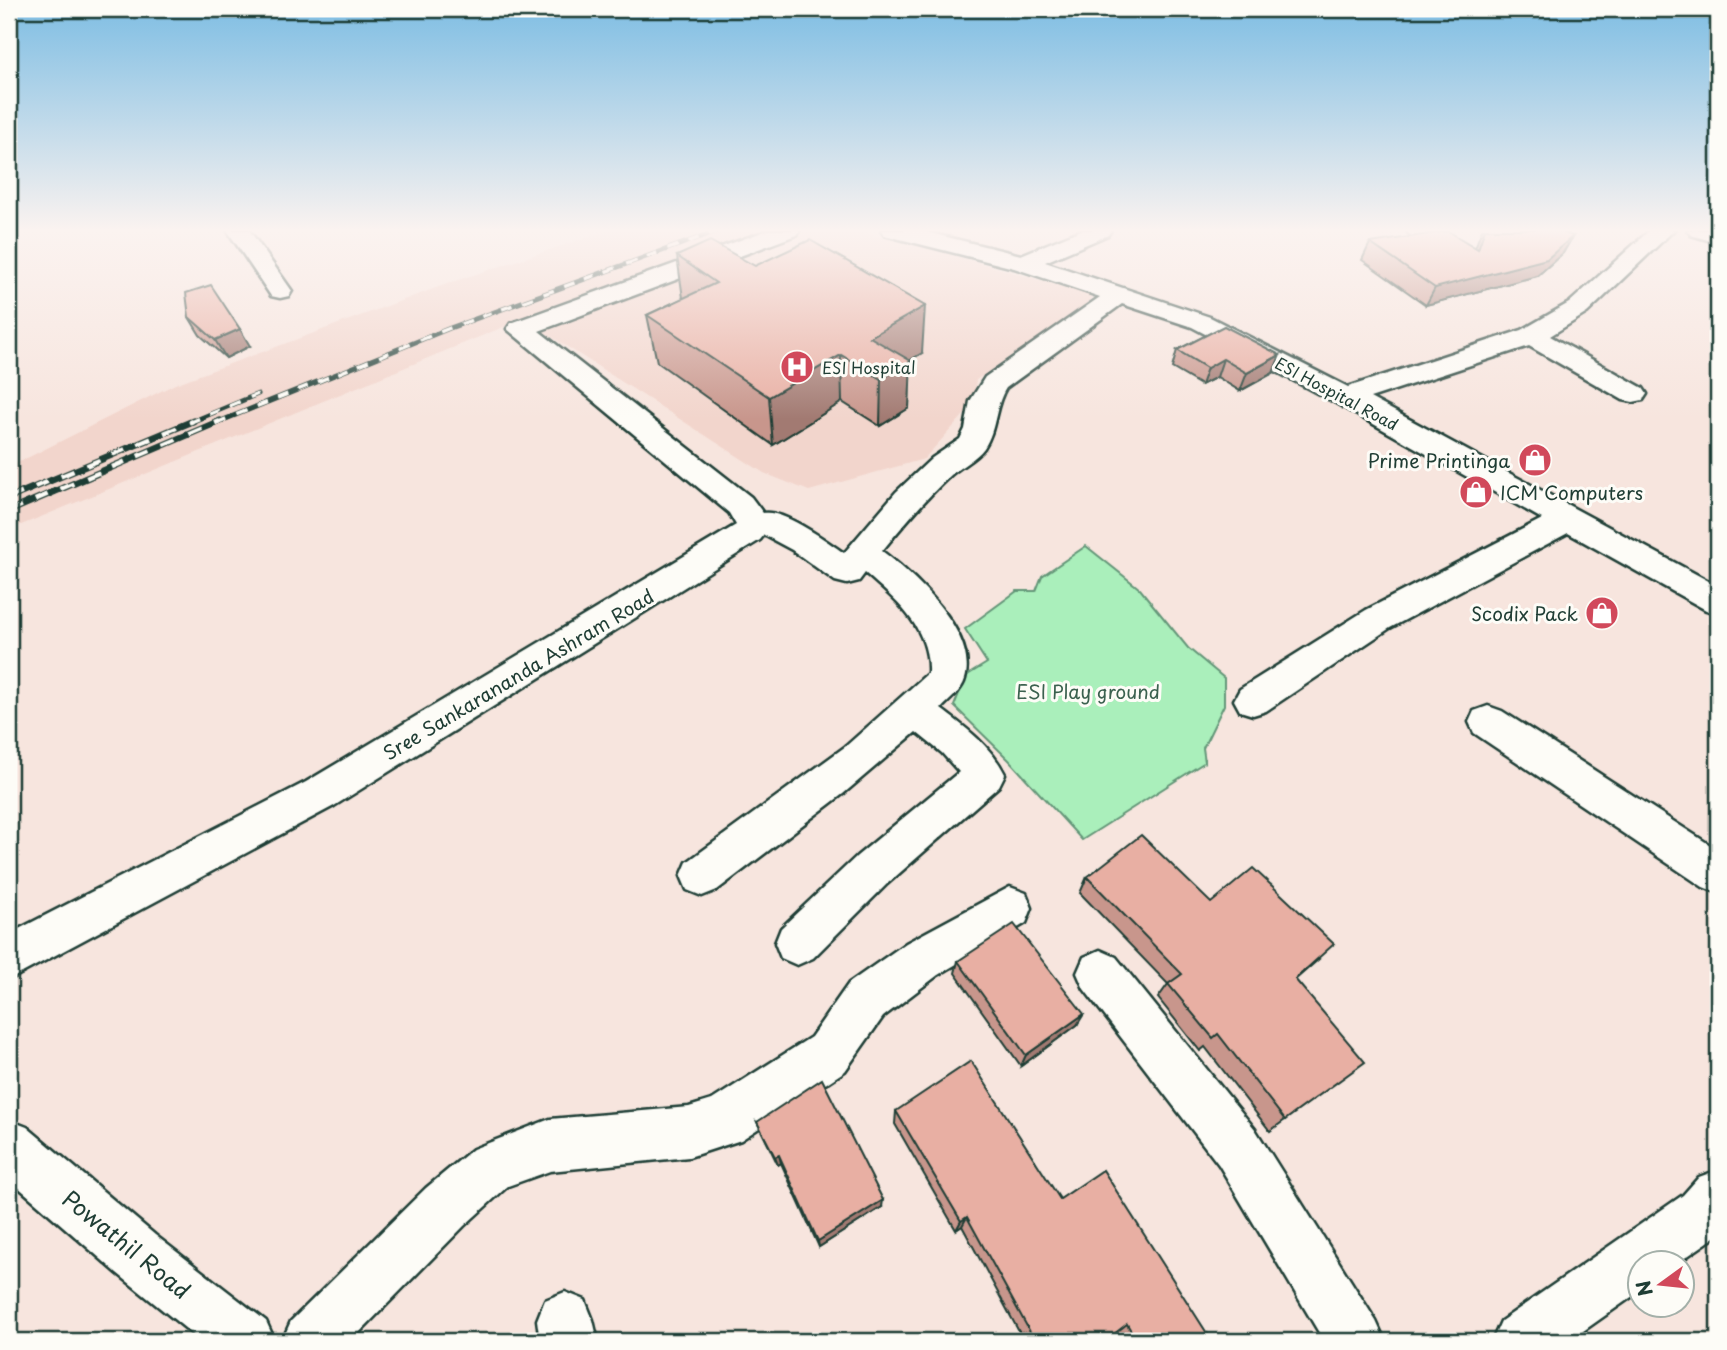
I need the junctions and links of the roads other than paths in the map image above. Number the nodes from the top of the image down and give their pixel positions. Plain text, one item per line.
1 (618, 293) edge
2 (1108, 293) edge
3 (1594, 293) edge
4 (1116, 296) junction
5 (1531, 336) junction
6 (1633, 394) dead end
7 (1346, 397) junction
8 (1568, 519) junction
9 (768, 523) dead end
10 (863, 554) junction
11 (1718, 601) edge
12 (1252, 700) dead end
13 (916, 711) junction
14 (1488, 722) dead end
15 (1718, 873) edge
16 (702, 876) dead end
17 (1010, 908) dead end
18 (797, 943) dead end
19 (9, 958) edge
20 (1100, 972) dead end
21 (9, 1145) edge
22 (1718, 1196) edge
23 (246, 1341) edge
24 (310, 1341) edge
25 (1356, 1341) edge
26 (1521, 1341) edge

1 - 19 street, Sree Sankarananda Ashram Road
2 - 4 street, ESI Hospital Road
3 - 5 street
4 - 7 street, ESI Hospital Road
4 - 10 street
5 - 6 street
5 - 7 street
7 - 8 street, ESI Hospital Road
8 - 11 street, ESI Hospital Road
8 - 12 street
9 - 10 street
10 - 13 street
13 - 16 street
13 - 18 street
14 - 15 street
17 - 24 street
20 - 25 street
21 - 23 street, Powathil Road
22 - 26 street

